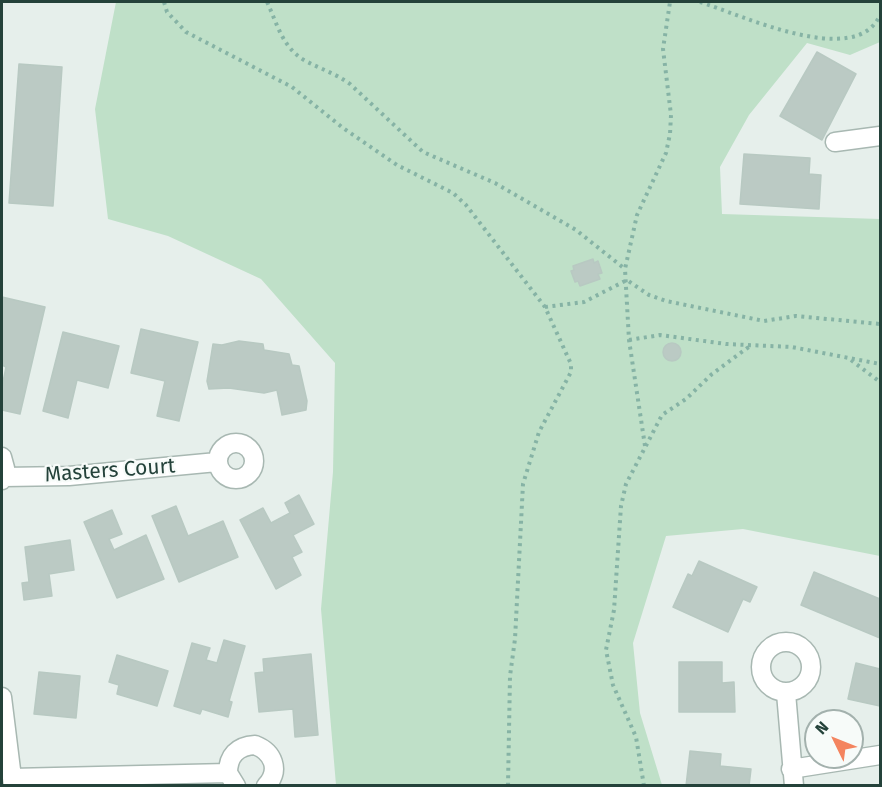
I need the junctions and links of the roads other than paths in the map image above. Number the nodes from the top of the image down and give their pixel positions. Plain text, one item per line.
1 (880, 136) edge
2 (835, 142) dead end
3 (2, 457) edge
4 (217, 462) dead end
5 (2, 478) edge
6 (786, 693) dead end
7 (2, 697) edge
8 (880, 755) edge
9 (793, 777) edge
10 (232, 779) edge
11 (12, 782) edge
12 (266, 786) edge

1 - 2 street
3 - 5 street
4 - 5 street, Masters Court
6 - 9 street
7 - 11 street
8 - 9 street
10 - 11 street
10 - 12 street

